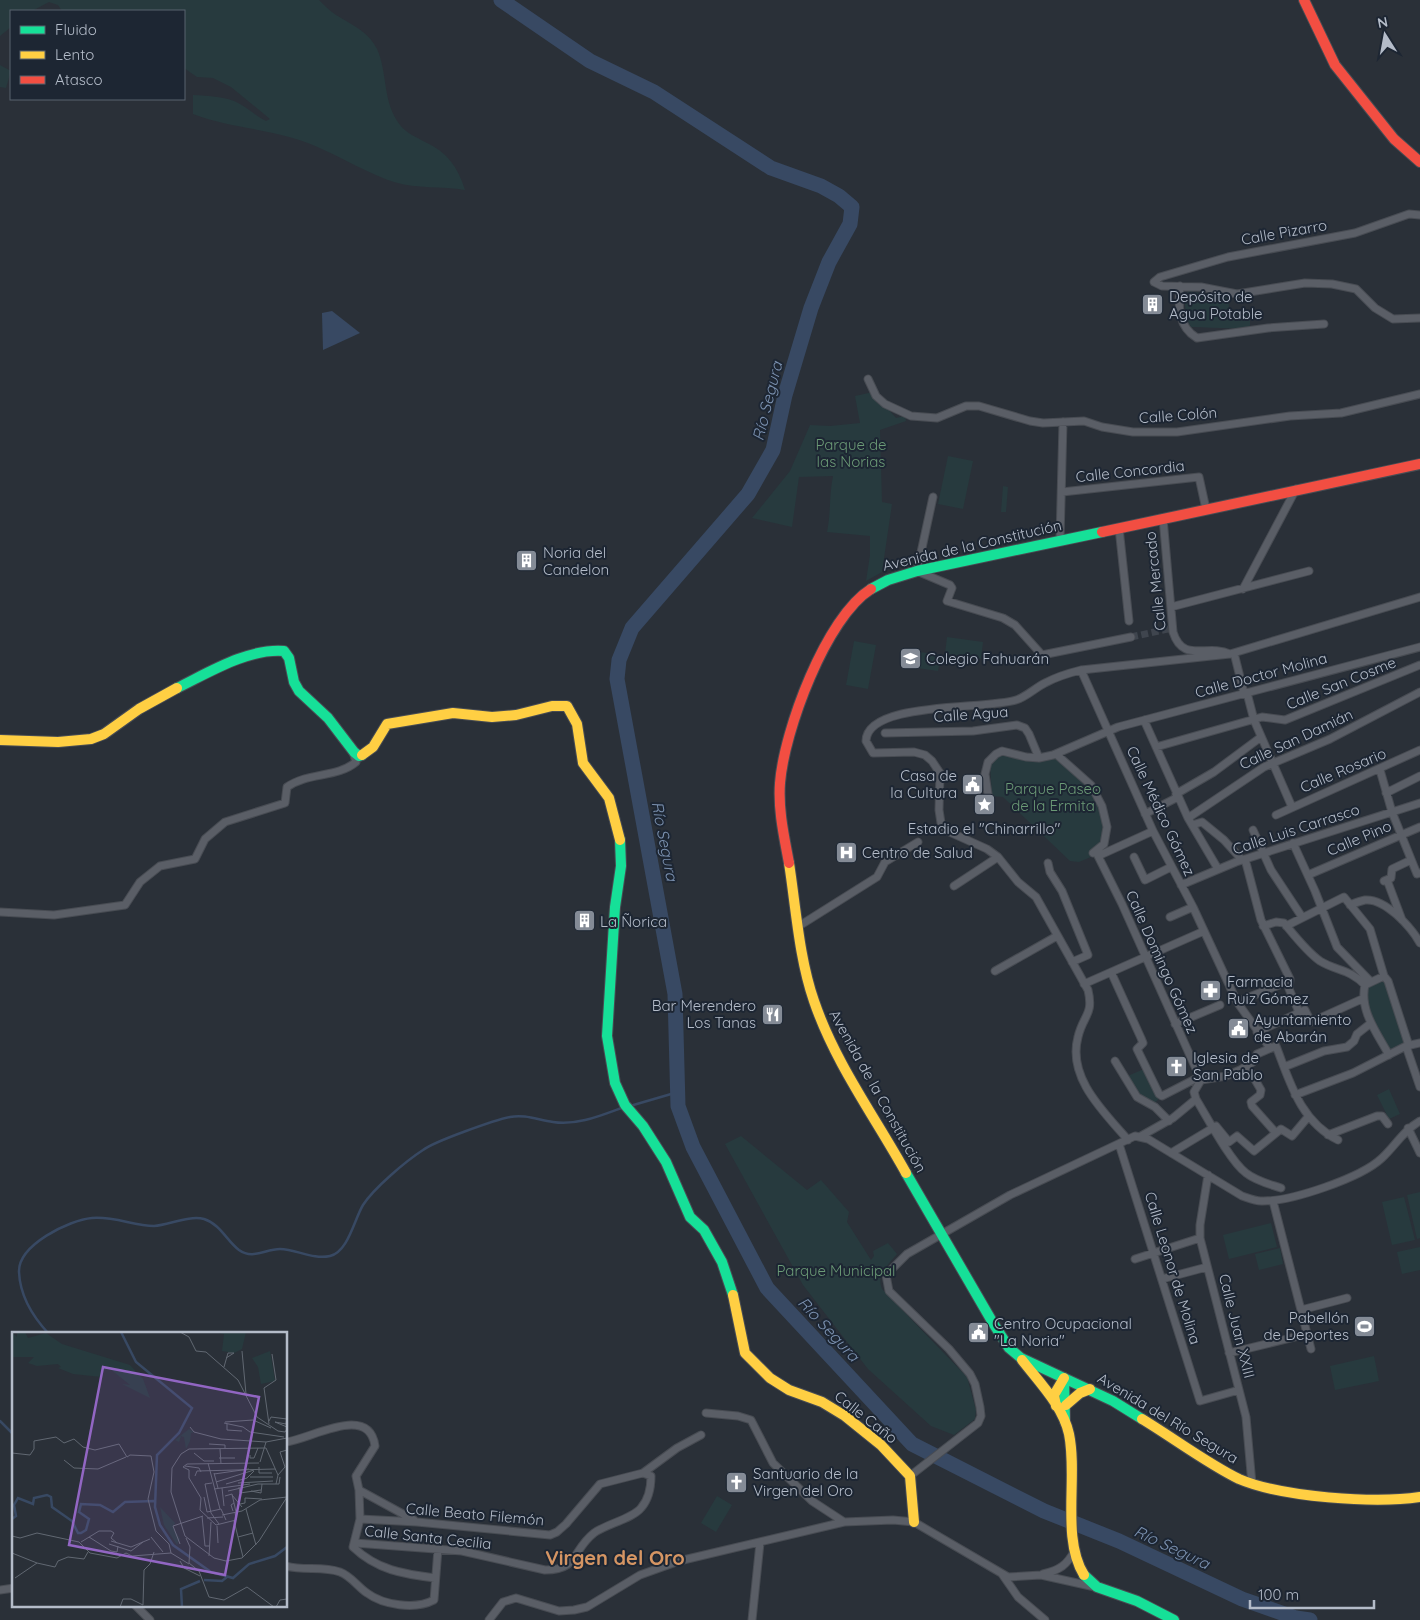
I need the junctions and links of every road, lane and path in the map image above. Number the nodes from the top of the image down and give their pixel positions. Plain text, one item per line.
1 (1305, 1) edge
2 (1420, 162) edge
3 (1420, 215) edge
4 (1180, 286) junction
5 (1420, 318) edge
6 (1324, 324) dead end
7 (868, 379) dead end
8 (1420, 394) edge
9 (1063, 422) junction
10 (1420, 464) edge
11 (1296, 489) junction
12 (1062, 492) junction
13 (933, 496) dead end
14 (1206, 509) junction
15 (1163, 518) junction
16 (1119, 528) junction
17 (1060, 540) junction
18 (917, 571) junction
19 (1309, 571) dead end
20 (1243, 589) junction
21 (1420, 597) edge
22 (1171, 607) junction
23 (1129, 621) dead end
24 (1131, 637) tunnel mouth
25 (1420, 647) edge
26 (1232, 654) junction
27 (1420, 665) edge
28 (1081, 670) junction
29 (1420, 692) edge
30 (1246, 693) junction
31 (1144, 720) junction
32 (1254, 720) junction
33 (1109, 731) junction
34 (885, 733) dead end
35 (1261, 736) junction
36 (0, 740) edge
37 (1156, 748) junction
38 (1420, 750) edge
39 (352, 751) junction
40 (1056, 754) junction
41 (1040, 758) junction
42 (1272, 763) junction
43 (1380, 770) junction
44 (1420, 776) edge
45 (1386, 793) junction
46 (1177, 796) junction
47 (989, 801) dead end
48 (1420, 803) edge
49 (1292, 807) junction
50 (1392, 812) junction
51 (1145, 814) junction
52 (1276, 815) dead end
53 (1188, 818) junction
54 (1192, 825) junction
55 (1420, 827) edge
56 (1253, 830) dead end
57 (1153, 831) junction
58 (1400, 835) junction
59 (918, 842) dead end
60 (1293, 843) junction
61 (1264, 853) junction
62 (1096, 854) junction
63 (998, 857) junction
64 (1134, 857) dead end
65 (1244, 860) junction
66 (1411, 860) junction
67 (1048, 863) dead end
68 (1171, 867) junction
69 (1218, 869) junction
70 (1418, 874) edge
71 (1308, 875) junction
72 (1181, 885) junction
73 (954, 886) dead end
74 (1350, 905) junction
75 (1193, 907) junction
76 (1322, 907) junction
77 (0, 912) edge
78 (1170, 917) dead end
79 (1302, 917) junction
80 (1402, 920) junction
81 (799, 926) junction
82 (1263, 926) junction
83 (1286, 926) junction
84 (1204, 931) junction
85 (1057, 936) junction
86 (1420, 943) edge
87 (1145, 956) junction
88 (1072, 962) junction
89 (996, 971) dead end
90 (1111, 972) junction
91 (1384, 976) junction
92 (1290, 981) junction
93 (1367, 983) junction
94 (1084, 984) junction
95 (1362, 999) junction
96 (1237, 1002) junction
97 (1220, 1005) dead end
98 (1299, 1012) junction
99 (1175, 1024) junction
100 (1371, 1024) junction
101 (1257, 1032) junction
102 (1420, 1043) edge
103 (1408, 1046) junction
104 (1273, 1047) junction
105 (1389, 1055) junction
106 (1115, 1061) dead end
107 (1247, 1066) junction
108 (1284, 1067) junction
109 (1200, 1078) junction
110 (1420, 1087) edge
111 (1295, 1095) junction
112 (1196, 1099) junction
113 (1308, 1117) junction
114 (1169, 1120) junction
115 (1420, 1121) edge
116 (1388, 1124) dead end
117 (1213, 1126) junction
118 (1408, 1128) junction
119 (1276, 1133) junction
120 (1328, 1135) junction
121 (1141, 1136) junction
122 (1128, 1140) junction
123 (1338, 1140) dead end
124 (1119, 1144) junction
125 (1171, 1153) junction
126 (1420, 1154) edge
127 (1208, 1175) junction
128 (1281, 1188) dead end
129 (1273, 1200) junction
130 (941, 1234) junction
131 (1200, 1238) junction
132 (1154, 1253) junction
133 (1135, 1259) dead end
134 (1207, 1267) junction
135 (1162, 1279) junction
136 (1347, 1298) dead end
137 (1301, 1310) junction
138 (1307, 1334) junction
139 (1311, 1349) dead end
140 (1229, 1353) junction
141 (1021, 1358) junction
142 (1064, 1378) junction
143 (1090, 1389) junction
144 (1239, 1390) junction
145 (1061, 1406) junction
146 (706, 1413) dead end
147 (702, 1435) dead end
148 (288, 1442) edge
149 (643, 1473) junction
150 (914, 1473) junction
151 (1252, 1484) junction
152 (359, 1490) junction
153 (1420, 1497) edge
154 (360, 1519) junction
155 (417, 1522) junction
156 (844, 1522) junction
157 (914, 1522) junction
158 (760, 1543) junction
159 (354, 1545) junction
160 (438, 1549) junction
161 (1075, 1550) junction
162 (288, 1566) edge
163 (1002, 1574) junction
164 (1041, 1575) junction
165 (435, 1578) junction
166 (1095, 1587) junction
167 (138, 1608) edge
168 (150, 1620) edge
169 (489, 1620) edge
170 (752, 1620) edge
171 (1045, 1620) edge
172 (1174, 1620) edge

1 - 2 street
3 - 4 street, Calle Pizarro
4 - 5 street
4 - 6 street
7 - 9 street, Calle Colón
8 - 9 street, Calle Colón
9 - 12 street
10 - 11 street, Avenida de la Constitución
11 - 14 street, Avenida de la Constitución
11 - 20 street
12 - 14 street, Calle Concordia
12 - 17 street
13 - 18 street
14 - 15 street, Avenida de la Constitución
15 - 16 street, Avenida de la Constitución
15 - 22 street, Calle Mercado
16 - 17 street, Avenida de la Constitución
16 - 23 street
17 - 18 street, Avenida de la Constitución
18 - 24 street
18 - 81 street, Avenida de la Constitución
19 - 20 street
20 - 22 street
21 - 26 street
22 - 26 street, Calle Mercado
25 - 30 street, Calle Doctor Molina
26 - 28 street
26 - 30 street
27 - 32 street, Calle San Cosme
28 - 33 street, Calle Médico Gómez
28 - 63 street
29 - 42 street, Calle San Damián
30 - 31 street, Calle Doctor Molina
30 - 32 street
31 - 33 street, Calle Doctor Molina
31 - 37 street
32 - 35 street
32 - 37 street, Calle San Cosme
33 - 40 street, Calle Doctor Molina
33 - 51 street, Calle Médico Gómez
34 - 41 street, Calle Agua
35 - 42 street
35 - 46 street
36 - 39 street
37 - 46 street
38 - 43 street, Calle Rosario
39 - 77 street
39 - 150 street, Calle Caño
40 - 41 street, Calle Doctor Molina
40 - 62 street
41 - 47 street
42 - 49 street
42 - 53 street, Calle San Damián
43 - 45 street
43 - 49 street, Calle Rosario
44 - 45 street
45 - 50 street
46 - 51 street
46 - 53 street
48 - 50 street, Calle Luis Carrasco
49 - 52 street, Calle Rosario
50 - 58 street
50 - 60 street, Calle Luis Carrasco
51 - 57 street, Calle Médico Gómez
53 - 54 street
54 - 65 street
54 - 69 street
55 - 58 street, Calle Pino
56 - 61 street
57 - 62 street
57 - 68 street, Calle Médico Gómez
58 - 66 street
58 - 71 street, Calle Pino
59 - 81 street
60 - 61 street, Calle Luis Carrasco
60 - 71 street
61 - 65 street, Calle Luis Carrasco
61 - 79 street
62 - 87 street, Calle Domingo Gómez
63 - 73 street
63 - 85 street
64 - 68 street
65 - 69 street, Calle Luis Carrasco
65 - 82 street
66 - 70 street
66 - 80 street
67 - 88 street
68 - 72 street, Calle Médico Gómez
69 - 72 street, Calle Luis Carrasco
71 - 76 street
72 - 75 street, Calle Médico Gómez
74 - 76 street
74 - 80 street
74 - 91 street
75 - 78 street
75 - 84 street, Calle Médico Gómez
76 - 79 street
76 - 93 street
79 - 83 street
80 - 86 street
81 - 130 street, Avenida de la Constitución
82 - 83 street
82 - 92 street
83 - 93 street
84 - 87 street
84 - 96 street, Calle Médico Gómez
85 - 88 street
85 - 89 street
87 - 90 street
87 - 99 street, Calle Domingo Gómez
88 - 94 street
90 - 94 street
90 - 109 street
91 - 93 street
91 - 103 street
92 - 96 street
92 - 98 street
93 - 95 street
94 - 122 street
95 - 98 street
95 - 100 street
96 - 101 street, Calle Médico Gómez
97 - 99 street
98 - 101 street
99 - 109 street, Calle Domingo Gómez
100 - 105 street
100 - 108 street
101 - 104 street, Calle Médico Gómez
102 - 103 street
103 - 105 street
103 - 110 street
104 - 107 street
104 - 108 street, Calle Médico Gómez
105 - 111 street
106 - 114 street
107 - 109 street
107 - 119 street
108 - 111 street, Calle Médico Gómez
109 - 112 street
111 - 113 street, Calle Médico Gómez
112 - 114 street
112 - 117 street
113 - 119 street
113 - 120 street, Calle Médico Gómez
114 - 121 street
115 - 118 street
116 - 120 street
117 - 119 street
117 - 125 street
117 - 128 street
118 - 126 street
118 - 129 street
120 - 123 street, Calle Médico Gómez
121 - 122 street
121 - 125 street
122 - 124 street
124 - 130 street
124 - 132 street, Calle Leonor de Molina
125 - 127 street
127 - 129 street
127 - 131 street, Calle Juan XXIII
129 - 137 street
130 - 141 street, Avenida del Río Segura
130 - 150 street
131 - 132 street
131 - 134 street, Calle Juan XXIII
132 - 133 street
132 - 135 street, Calle Leonor de Molina
134 - 135 street
134 - 140 street, Calle Juan XXIII
135 - 144 street, Calle Leonor de Molina
136 - 137 street
137 - 138 street
138 - 139 street
138 - 140 street
140 - 144 street, Calle Juan XXIII
141 - 142 street, Avenida del Río Segura
141 - 145 street
142 - 143 street, Avenida del Río Segura
142 - 145 street
143 - 145 street
143 - 151 street, Avenida del Río Segura
144 - 151 street, Calle Juan XXIII
145 - 161 street
146 - 156 street
147 - 149 street, Calle Beato Filemón
148 - 152 street
149 - 155 street, Calle Beato Filemón
149 - 160 street, Calle Santa Cecilia
150 - 157 street
151 - 153 street, Avenida del Río Segura
152 - 154 street
152 - 155 street
154 - 155 street, Calle Beato Filemón
154 - 159 street
156 - 157 street
156 - 158 street
157 - 163 street
158 - 169 street
158 - 170 street
159 - 160 street, Calle Santa Cecilia
159 - 165 street
160 - 165 street
161 - 164 street
161 - 166 street
162 - 165 street
163 - 164 street
163 - 171 street
164 - 166 street
166 - 172 street
167 - 168 street

